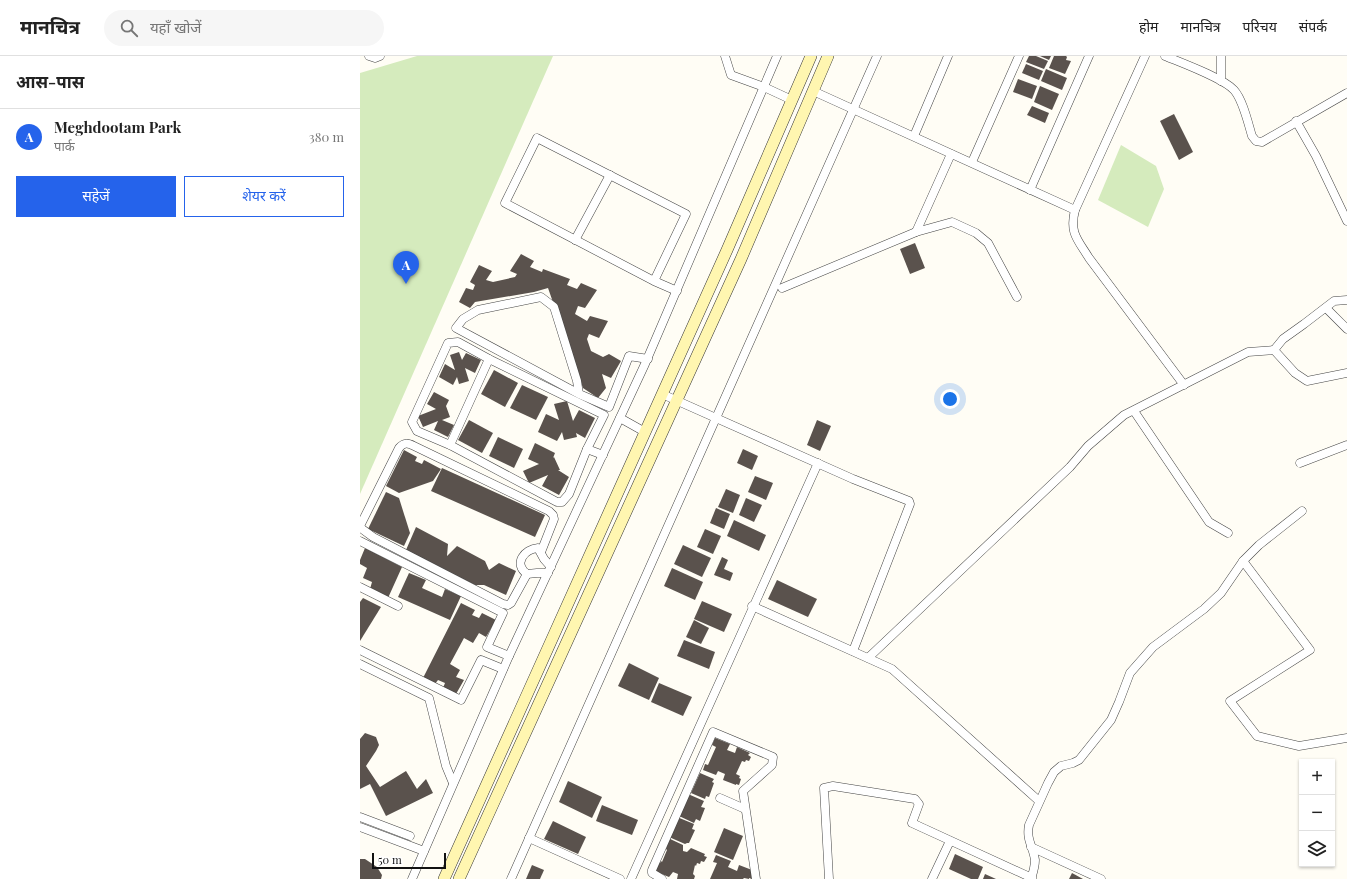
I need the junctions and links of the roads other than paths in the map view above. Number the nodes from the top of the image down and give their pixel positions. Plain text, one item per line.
1 (369, 56) edge
2 (380, 56) edge
3 (725, 56) edge
4 (777, 56) edge
5 (811, 56) edge
6 (828, 56) edge
7 (877, 56) edge
8 (948, 56) edge
9 (1019, 56) edge
10 (1089, 56) edge
11 (1145, 56) edge
12 (1165, 56) edge
13 (1221, 56) edge
14 (1221, 81) junction
15 (764, 87) junction
16 (812, 91) junction
17 (1347, 93) edge
18 (792, 100) junction
19 (854, 110) junction
20 (1296, 121) junction
21 (914, 136) junction
22 (951, 154) junction
23 (972, 162) junction
24 (610, 175) junction
25 (1030, 190) junction
26 (1075, 210) junction
27 (1347, 221) edge
28 (916, 232) junction
29 (575, 240) junction
30 (654, 281) junction
31 (782, 288) dead end
32 (677, 291) junction
33 (1016, 297) dead end
34 (1347, 300) edge
35 (1326, 308) junction
36 (1347, 329) edge
37 (1274, 350) junction
38 (489, 359) junction
39 (648, 359) junction
40 (1347, 373) edge
41 (1184, 385) junction
42 (579, 394) junction
43 (662, 394) junction
44 (676, 401) junction
45 (1134, 410) junction
46 (620, 418) junction
47 (716, 418) junction
48 (645, 432) junction
49 (1347, 444) edge
50 (450, 446) junction
51 (587, 449) junction
52 (603, 455) junction
53 (818, 463) junction
54 (1300, 463) dead end
55 (579, 470) junction
56 (593, 476) junction
57 (1302, 511) dead end
58 (1228, 533) dead end
59 (360, 541) edge
60 (541, 552) junction
61 (1243, 561) junction
62 (549, 570) junction
63 (526, 574) junction
64 (360, 587) edge
65 (398, 606) dead end
66 (752, 606) junction
67 (487, 647) junction
68 (360, 650) edge
69 (853, 651) junction
70 (509, 656) junction
71 (868, 658) junction
72 (481, 660) junction
73 (360, 664) edge
74 (503, 669) junction
75 (699, 726) junction
76 (713, 732) junction
77 (1347, 738) edge
78 (453, 783) junction
79 (720, 798) dead end
80 (1039, 801) junction
81 (745, 809) junction
82 (360, 817) edge
83 (360, 827) edge
84 (410, 836) dead end
85 (529, 838) junction
86 (950, 841) junction
87 (1031, 848) junction
88 (424, 851) junction
89 (1031, 878) edge
90 (412, 879) edge
91 (444, 879) edge
92 (459, 879) edge
93 (511, 879) edge
94 (620, 879) edge
95 (631, 879) edge
96 (662, 879) edge
97 (756, 879) edge
98 (829, 879) edge
99 (932, 879) edge
100 (1101, 879) edge

1 - 2 street
3 - 15 street
4 - 15 street
5 - 18 street
6 - 16 street
7 - 19 street
8 - 21 street
9 - 23 street
10 - 25 street
11 - 26 street
12 - 14 street
13 - 14 street
14 - 20 street
15 - 18 street
15 - 32 street
16 - 19 street
16 - 44 street
17 - 20 street
18 - 43 street
19 - 21 street
19 - 47 street
20 - 27 street
21 - 22 street
22 - 23 street
22 - 28 street
23 - 25 street
24 - 29 street
24 - 29 street
24 - 30 street
25 - 26 street
26 - 41 street
28 - 31 street
28 - 33 street
29 - 30 street
30 - 32 street
32 - 39 street
34 - 35 street
35 - 36 street
35 - 37 street
37 - 40 street
37 - 41 street
38 - 50 street
38 - 50 street
38 - 51 street
39 - 42 street
39 - 46 street
41 - 45 street
42 - 42 street
43 - 44 street
43 - 48 street
44 - 47 street
44 - 92 street
45 - 58 street
45 - 71 street
46 - 48 street
46 - 52 street
47 - 53 street
47 - 85 street
48 - 91 street
49 - 54 street
50 - 55 street
51 - 52 street
51 - 55 street
52 - 56 street
53 - 66 street
53 - 69 street
55 - 56 street
56 - 62 street
57 - 61 street
59 - 67 street
60 - 62 street
60 - 63 street
60 - 63 street
61 - 77 street
61 - 80 street
62 - 63 street
62 - 70 street
64 - 65 street
66 - 69 street
66 - 75 street
67 - 70 street
67 - 72 street
68 - 72 street
69 - 71 street
70 - 74 street
71 - 80 street
72 - 74 street
73 - 78 street
74 - 78 street
75 - 76 street
75 - 95 street
76 - 81 street
76 - 96 street
78 - 88 street
79 - 81 street
80 - 87 street
81 - 97 street
82 - 84 street
83 - 88 street
85 - 93 street
85 - 94 street
86 - 89 street
86 - 98 street
86 - 99 street
87 - 89 street
87 - 100 street
88 - 90 street

